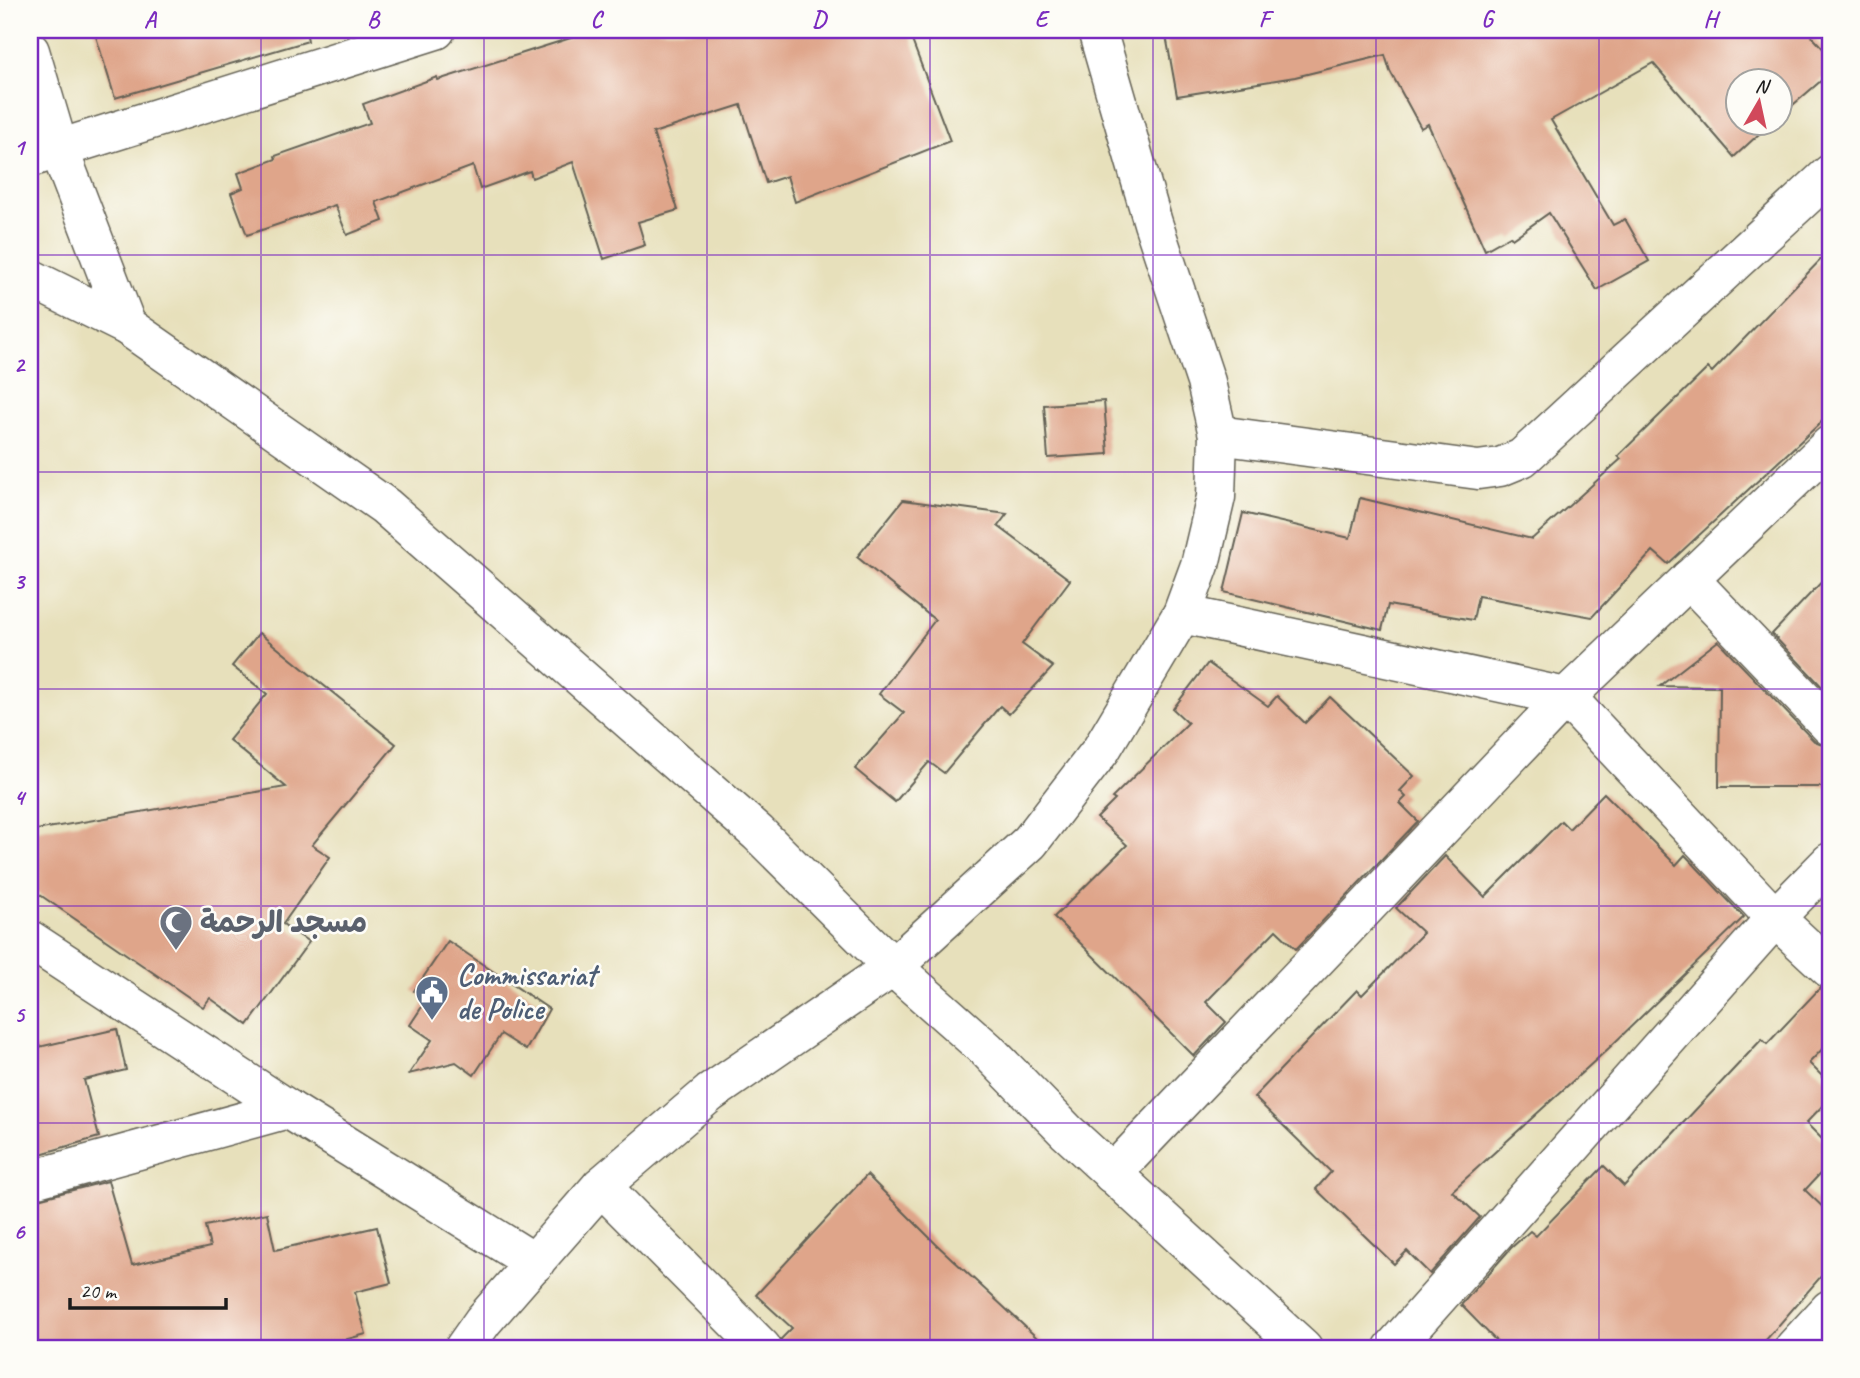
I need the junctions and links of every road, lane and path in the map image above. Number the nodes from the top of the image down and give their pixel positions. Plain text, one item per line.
1 (436, 30) edge
2 (1097, 30) edge
3 (30, 51) edge
4 (44, 153) edge
5 (1830, 174) edge
6 (30, 278) edge
7 (127, 326) junction
8 (1218, 435) junction
9 (1830, 445) edge
10 (1689, 579) junction
11 (1182, 614) junction
12 (1566, 698) junction
13 (1830, 726) edge
14 (1830, 862) edge
15 (1775, 918) junction
16 (30, 940) edge
17 (894, 967) junction
18 (1830, 969) edge
19 (288, 1109) junction
20 (1112, 1174) junction
21 (30, 1180) edge
22 (601, 1186) junction
23 (535, 1263) junction
24 (1830, 1309) edge
25 (473, 1335) edge
26 (436, 1348) edge
27 (762, 1348) edge
28 (1303, 1348) edge
29 (1393, 1348) edge
30 (1794, 1348) edge

1 - 4 street
2 - 8 street
3 - 4 street
4 - 7 street
5 - 8 street
6 - 7 street
7 - 17 street
8 - 11 street
9 - 10 street
10 - 12 street
10 - 13 street
11 - 12 street
11 - 17 street
12 - 15 street
12 - 20 street
14 - 15 street
15 - 18 street
15 - 29 street
16 - 19 street
17 - 20 street
17 - 22 street
19 - 21 street
19 - 23 street
20 - 28 street
22 - 23 street
22 - 27 street
23 - 25 street
24 - 30 street
25 - 26 street

